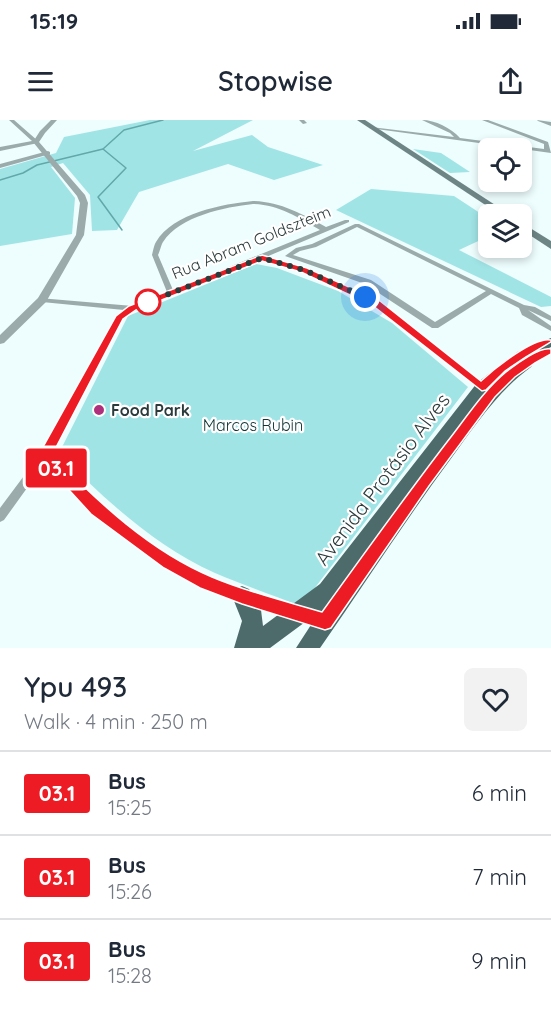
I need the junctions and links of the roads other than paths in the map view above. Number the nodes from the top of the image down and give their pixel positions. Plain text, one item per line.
1 (11, 120) edge
2 (352, 120) edge
3 (360, 120) edge
4 (424, 120) edge
5 (484, 120) edge
6 (540, 120) edge
7 (57, 122) edge
8 (551, 124) edge
9 (371, 128) junction
10 (458, 139) junction
11 (37, 143) junction
12 (0, 149) edge
13 (549, 151) edge
14 (48, 153) junction
15 (0, 166) edge
16 (489, 204) edge
17 (478, 206) edge
18 (346, 221) dead end
19 (326, 230) junction
20 (532, 236) edge
21 (532, 239) edge
22 (551, 246) edge
23 (551, 255) edge
24 (262, 258) junction
25 (364, 280) junction
26 (349, 289) junction
27 (491, 291) junction
28 (171, 293) junction
29 (42, 300) junction
30 (133, 308) junction
31 (522, 308) junction
32 (551, 319) edge
33 (551, 328) edge
34 (0, 341) edge
35 (551, 342) edge
36 (551, 351) edge
37 (482, 387) junction
38 (45, 456) junction
39 (0, 517) edge
40 (242, 596) junction
41 (296, 615) junction
42 (325, 622) junction
43 (244, 648) edge
44 (251, 648) edge
45 (307, 648) edge

1 - 11 street
2 - 17 main road
3 - 9 main road
4 - 10 street
5 - 13 street
6 - 8 street
7 - 11 street
9 - 10 street
9 - 16 main road
10 - 13 street
11 - 12 street
11 - 14 street
14 - 15 street
14 - 29 street
18 - 19 street, Rua Abram Goldszteim
19 - 24 street, Rua Abram Goldszteim
19 - 28 street
20 - 22 main road
21 - 23 main road
24 - 26 street
24 - 28 street, Rua Abram Goldszteim
25 - 26 street
25 - 27 street
25 - 27 street
26 - 37 street
27 - 31 street
28 - 30 street, Rua Abram Goldszteim
29 - 30 street
29 - 34 street
30 - 38 street, Rua Abram Goldszteim
31 - 32 street
31 - 33 street
35 - 37 main road, Avenida Protásio Alves
36 - 42 main road, Avenida Protásio Alves
37 - 41 main road, Avenida Protásio Alves
38 - 39 street, Rua Abram Goldszteim
38 - 40 street
40 - 41 street
40 - 43 main road
41 - 42 main road
41 - 44 main road, Avenida Protásio Alves
42 - 45 main road, Avenida Protásio Alves

